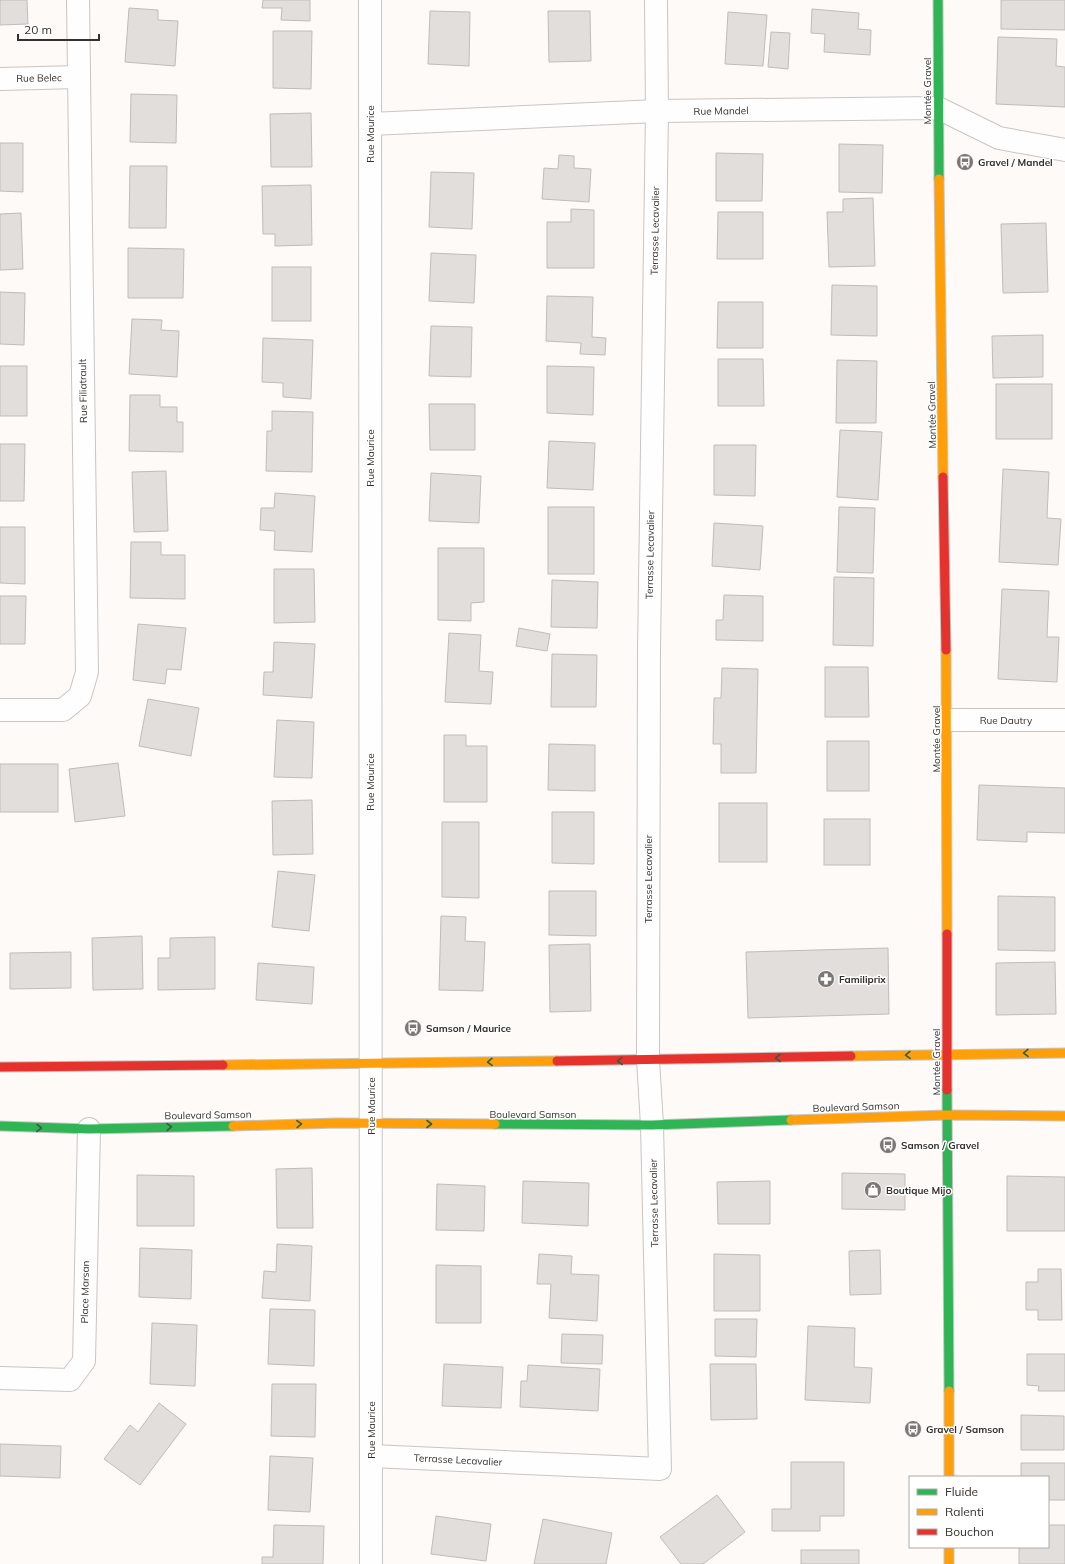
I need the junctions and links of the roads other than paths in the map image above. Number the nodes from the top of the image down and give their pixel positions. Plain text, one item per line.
1 (78, 0) edge
2 (370, 0) edge
3 (656, 0) edge
4 (938, 0) edge
5 (78, 78) junction
6 (0, 79) edge
7 (938, 108) junction
8 (657, 111) junction
9 (370, 124) junction
10 (1065, 150) edge
11 (0, 710) edge
12 (948, 720) junction
13 (1065, 720) edge
14 (1065, 1053) edge
15 (947, 1054) junction
16 (648, 1060) junction
17 (370, 1064) junction
18 (0, 1067) edge
19 (947, 1115) junction
20 (1065, 1116) edge
21 (371, 1124) junction
22 (652, 1125) junction
23 (0, 1126) edge
24 (89, 1129) junction
25 (0, 1378) edge
26 (371, 1456) junction
27 (949, 1476) edge
28 (949, 1548) edge
29 (371, 1564) edge
30 (949, 1564) edge

1 - 5 street, Rue Filiatrault
2 - 9 street, Rue Maurice
3 - 8 street, Terrasse Lecavalier
4 - 7 street, Montée Gravel
5 - 6 street, Rue Belec
5 - 11 street, Rue Filiatrault
7 - 8 street, Rue Mandel
7 - 10 street, Rue Mandel
7 - 12 street, Montée Gravel
8 - 9 street, Rue Mandel
8 - 16 street, Terrasse Lecavalier
9 - 17 street, Rue Maurice
12 - 13 street, Rue Dautry
12 - 15 street, Montée Gravel
14 -> 15 street
15 -> 16 street
15 - 19 street, Montée Gravel
16 -> 17 street
16 - 22 street, Terrasse Lecavalier
17 - 18 street
17 - 21 street, Rue Maurice
19 - 20 street, Boulevard Samson
19 - 22 street, Boulevard Samson
19 - 27 street, Montée Gravel
21 -> 22 street, Boulevard Samson
24 -> 21 street, Boulevard Samson
21 - 26 street, Rue Maurice
22 - 26 street, Terrasse Lecavalier
23 -> 24 street, Boulevard Samson
24 - 25 street, Place Marsan
26 - 29 street, Rue Maurice
28 - 30 street

